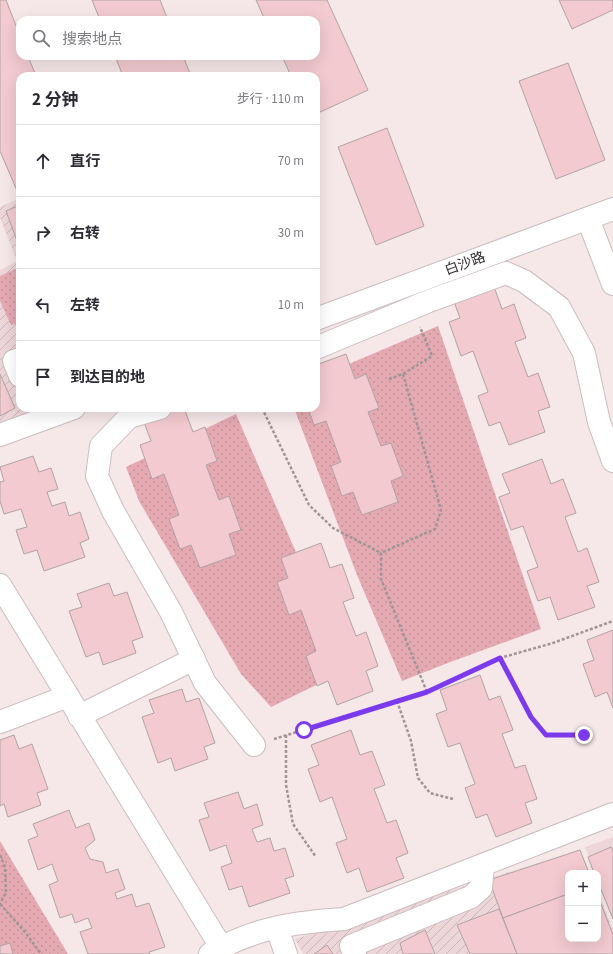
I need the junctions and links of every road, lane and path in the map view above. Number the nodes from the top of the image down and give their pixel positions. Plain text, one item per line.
1 (613, 209) edge
2 (588, 219) junction
3 (613, 284) edge
4 (413, 308) junction
5 (320, 318) edge
6 (320, 346) edge
7 (403, 374) junction
8 (388, 379) dead end
9 (51, 412) edge
10 (148, 412) edge
11 (264, 412) edge
12 (34, 415) edge
13 (0, 435) edge
14 (613, 461) edge
15 (380, 553) junction
16 (0, 585) edge
17 (613, 621) edge
18 (500, 658) junction
19 (194, 659) junction
20 (427, 692) junction
21 (68, 696) junction
22 (397, 701) junction
23 (79, 716) junction
24 (0, 722) edge
25 (286, 735) junction
26 (584, 735) dead end
27 (254, 746) joint
28 (453, 799) dead end
29 (613, 814) edge
30 (0, 855) edge
31 (316, 857) dead end
32 (483, 865) junction
33 (0, 904) edge
34 (277, 928) junction
35 (225, 949) edge
36 (41, 954) edge
37 (286, 954) edge
38 (355, 954) edge

1 - 2 street, 白沙路
2 - 3 street
2 - 5 street, 白沙路
4 - 6 street
4 - 7 path
4 - 14 street
7 - 8 path
7 - 15 path
9 - 12 street
10 - 19 street
11 - 15 path
12 - 13 street
15 - 20 path
16 - 21 street
17 - 18 path
18 - 20 path
18 - 26 path
19 - 23 street
19 - 27 street
20 - 22 path
21 - 23 street
21 - 24 street
22 - 25 path
22 - 28 path
23 - 35 street
25 - 27 path
25 - 31 path
29 - 32 street
30 - 33 path
32 - 34 street
32 - 38 street
33 - 36 path
34 - 35 street
34 - 37 street

